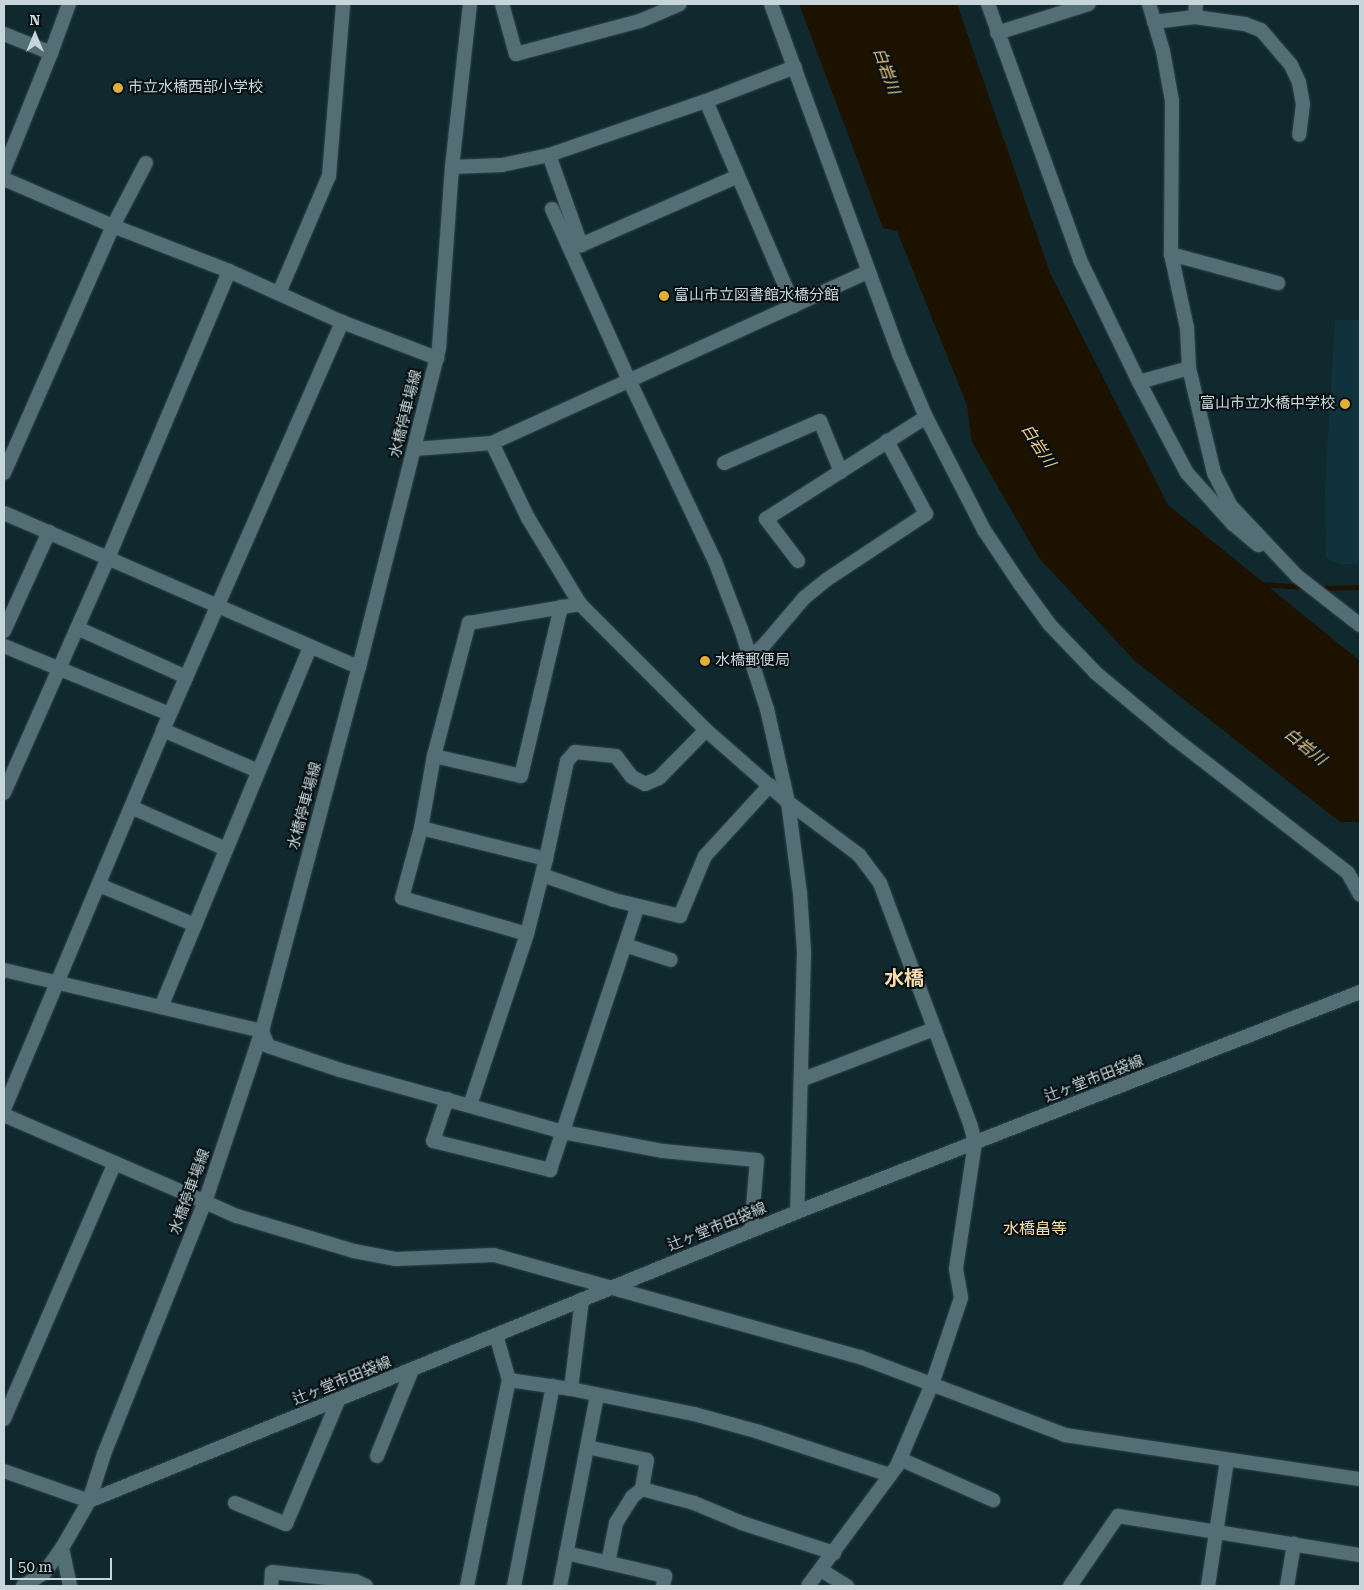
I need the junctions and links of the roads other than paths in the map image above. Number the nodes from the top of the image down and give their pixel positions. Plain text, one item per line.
1 (69, 4) edge
2 (343, 4) edge
3 (470, 4) edge
4 (502, 4) edge
5 (680, 4) edge
6 (771, 4) edge
7 (988, 4) edge
8 (1089, 4) edge
9 (1149, 4) edge
10 (1196, 10) edge
11 (1154, 22) junction
12 (997, 33) junction
13 (4, 34) edge
14 (51, 53) junction
15 (795, 68) junction
16 (706, 101) junction
17 (1299, 135) dead end
18 (549, 155) junction
19 (146, 163) dead end
20 (452, 167) junction
21 (4, 170) edge
22 (738, 176) junction
23 (4, 179) edge
24 (552, 209) dead end
25 (113, 226) junction
26 (575, 248) junction
27 (1171, 254) junction
28 (229, 271) junction
29 (868, 272) junction
30 (1278, 283) dead end
31 (279, 293) junction
32 (794, 306) junction
33 (342, 322) junction
34 (437, 358) junction
35 (1189, 368) junction
36 (629, 380) junction
37 (1139, 382) junction
38 (926, 417) junction
39 (888, 441) junction
40 (492, 443) junction
41 (415, 449) junction
42 (724, 462) dead end
43 (841, 472) junction
44 (4, 473) edge
45 (4, 512) edge
46 (49, 532) junction
47 (108, 558) junction
48 (798, 561) dead end
49 (1297, 576) junction
50 (580, 604) junction
51 (217, 605) junction
52 (561, 607) junction
53 (1360, 625) edge
54 (77, 628) junction
55 (4, 631) edge
56 (4, 646) edge
57 (310, 648) junction
58 (751, 657) junction
59 (60, 667) junction
60 (359, 667) junction
61 (186, 677) junction
62 (170, 714) junction
63 (163, 730) junction
64 (706, 730) junction
65 (434, 756) junction
66 (258, 770) junction
67 (770, 785) junction
68 (4, 793) edge
69 (788, 802) junction
70 (131, 807) junction
71 (420, 828) junction
72 (226, 849) junction
73 (546, 859) junction
74 (542, 875) junction
75 (99, 885) junction
76 (1360, 895) edge
77 (638, 906) junction
78 (194, 925) junction
79 (527, 934) junction
80 (625, 945) junction
81 (671, 960) dead end
82 (4, 970) edge
83 (58, 982) junction
84 (1360, 992) edge
85 (161, 1007) junction
86 (934, 1029) junction
87 (262, 1031) junction
88 (801, 1080) junction
89 (447, 1099) junction
90 (470, 1105) junction
91 (4, 1109) edge
92 (4, 1115) edge
93 (563, 1132) junction
94 (975, 1143) junction
95 (115, 1163) junction
96 (205, 1202) junction
97 (797, 1212) junction
98 (751, 1231) junction
99 (610, 1288) junction
100 (582, 1300) junction
101 (496, 1335) junction
102 (412, 1370) junction
103 (509, 1380) junction
104 (932, 1384) junction
105 (553, 1386) junction
106 (571, 1389) junction
107 (597, 1394) junction
108 (338, 1401) junction
109 (4, 1419) edge
110 (587, 1447) junction
111 (377, 1456) dead end
112 (900, 1459) junction
113 (1227, 1461) junction
114 (4, 1471) edge
115 (890, 1475) junction
116 (1360, 1479) edge
117 (642, 1489) junction
118 (993, 1500) dead end
119 (89, 1501) junction
120 (236, 1503) dead end
121 (1216, 1532) junction
122 (1294, 1544) junction
123 (62, 1548) junction
124 (834, 1552) junction
125 (566, 1553) junction
126 (1360, 1555) edge
127 (608, 1563) junction
128 (822, 1570) junction
129 (23, 1586) edge
130 (70, 1586) edge
131 (271, 1586) edge
132 (366, 1586) edge
133 (466, 1586) edge
134 (514, 1586) edge
135 (560, 1586) edge
136 (663, 1586) edge
137 (808, 1586) edge
138 (847, 1586) edge
139 (1070, 1586) edge
140 (1208, 1586) edge
141 (1287, 1586) edge

1 - 14 street
2 - 31 street
3 - 20 street, 水橋停車場線
4 - 5 street
6 - 15 street
7 - 12 street
8 - 12 street
9 - 11 street
10 - 11 street
10 - 17 street
11 - 27 street
12 - 37 street
13 - 14 street
14 - 21 street
15 - 16 street
15 - 29 street
16 - 18 street
16 - 22 street
18 - 20 street
18 - 26 street
19 - 25 street
20 - 34 street, 水橋停車場線
22 - 26 street
22 - 32 street
23 - 25 street
24 - 26 street
25 - 28 street
25 - 44 street
26 - 36 street
27 - 30 street
27 - 35 street
28 - 31 street
28 - 47 street
29 - 32 street
29 - 38 street
31 - 33 street
32 - 36 street
33 - 34 street
33 - 51 street
34 - 41 street, 水橋停車場線
35 - 37 street
35 - 49 street
36 - 40 street
36 - 58 street
37 - 49 street
38 - 39 street
38 - 76 street
39 - 43 street
39 - 58 street
40 - 41 street
40 - 50 street
41 - 60 street, 水橋停車場線
42 - 43 street
43 - 48 street
45 - 46 street
46 - 47 street
46 - 55 street
47 - 51 street
47 - 54 street
49 - 53 street
50 - 52 street
50 - 64 street
51 - 57 street
51 - 61 street
52 - 65 street
52 - 65 street
54 - 59 street
54 - 61 street
56 - 59 street
57 - 60 street
57 - 66 street
58 - 69 street
59 - 62 street
59 - 68 street
60 - 87 street, 水橋停車場線
61 - 62 street
62 - 63 street
63 - 66 street
63 - 70 street
64 - 67 street
64 - 73 street
65 - 71 street
66 - 72 street
67 - 69 street
67 - 77 street
69 - 86 street
69 - 88 street
70 - 72 street
70 - 75 street
71 - 73 street
71 - 79 street
72 - 78 street
73 - 74 street
74 - 77 street
74 - 79 street
75 - 78 street
75 - 83 street
77 - 80 street
78 - 85 street
79 - 90 street
80 - 81 street
80 - 93 street
82 - 83 street
83 - 85 street
83 - 91 street
84 - 94 street, 辻ヶ堂市田袋線
85 - 87 street
86 - 88 street
86 - 94 street
87 - 89 street
87 - 96 street, 水橋停車場線
88 - 97 street
89 - 90 street
89 - 93 street
90 - 93 street
92 - 95 street
93 - 98 street
94 - 97 street, 辻ヶ堂市田袋線
94 - 104 street
95 - 96 street
95 - 109 street
96 - 99 street
96 - 119 street, 水橋停車場線
97 - 98 street, 辻ヶ堂市田袋線
98 - 99 street, 辻ヶ堂市田袋線
99 - 100 street, 辻ヶ堂市田袋線
99 - 104 street
100 - 101 street, 辻ヶ堂市田袋線
100 - 106 street
101 - 102 street, 辻ヶ堂市田袋線
101 - 103 street
102 - 108 street, 辻ヶ堂市田袋線
102 - 111 street
103 - 105 street
103 - 133 street
104 - 112 street
104 - 113 street
105 - 106 street
105 - 134 street
106 - 107 street
107 - 110 street
107 - 115 street
108 - 119 street, 辻ヶ堂市田袋線
108 - 120 street
110 - 117 street
110 - 125 street
112 - 115 street
112 - 118 street
113 - 116 street
113 - 121 street
114 - 119 street
115 - 124 street
117 - 124 street
117 - 127 street
119 - 123 street, 水橋停車場線
121 - 122 street
121 - 139 street
121 - 140 street
122 - 126 street
122 - 141 street
123 - 129 street
123 - 130 street
124 - 128 street
125 - 127 street
125 - 135 street
127 - 136 street
128 - 137 street
128 - 138 street
131 - 132 street

